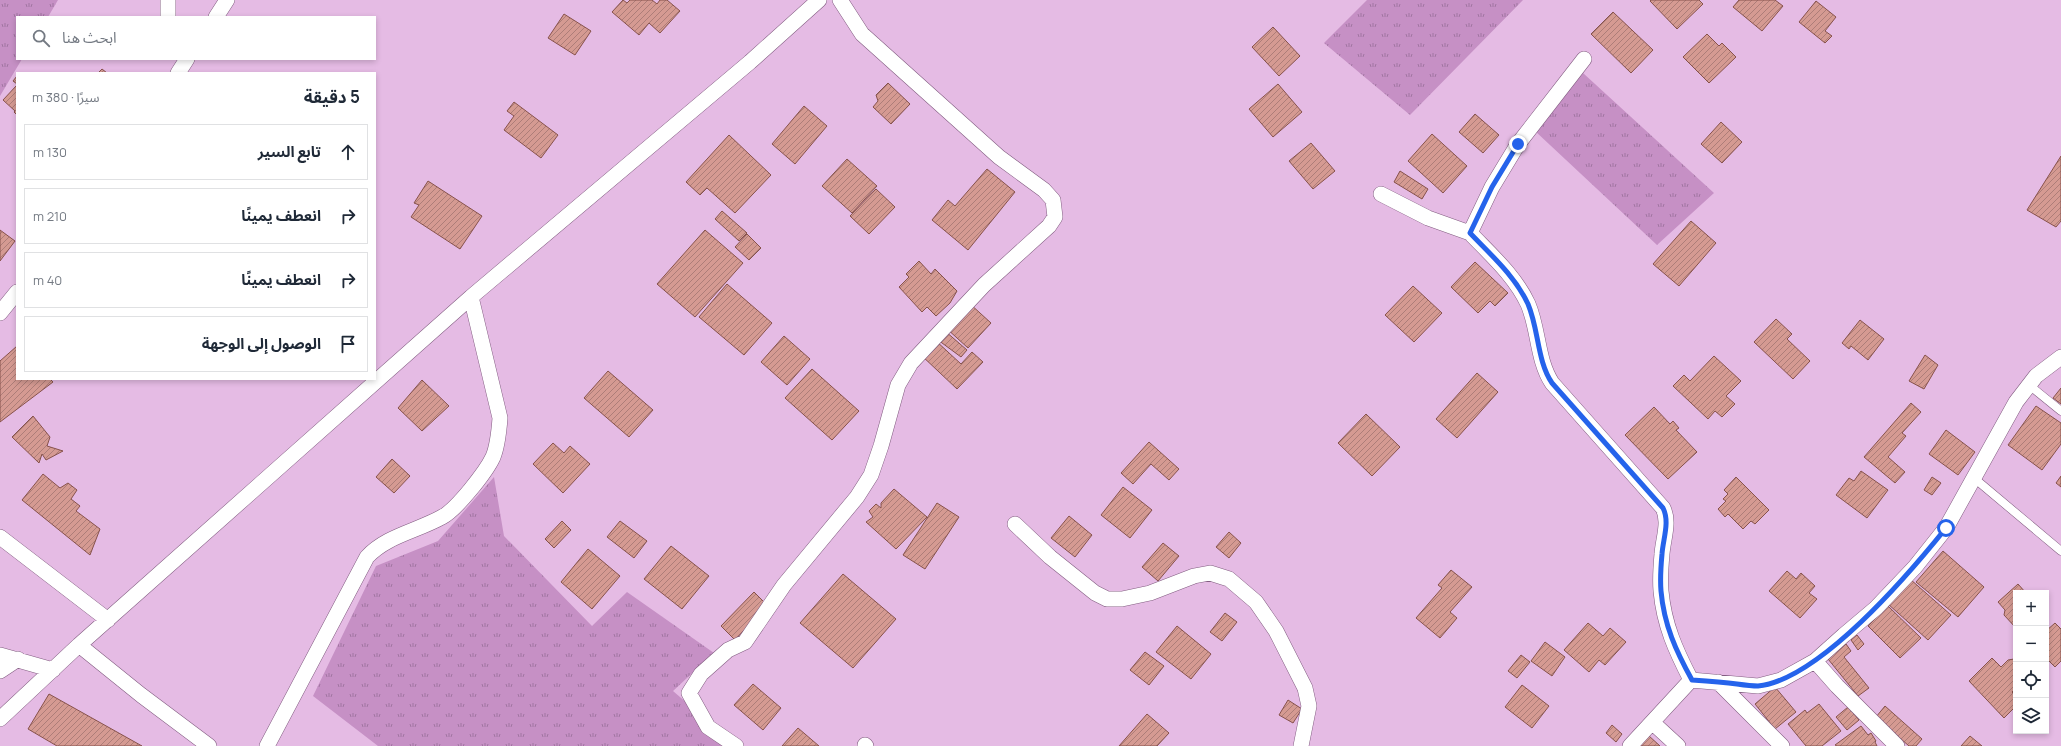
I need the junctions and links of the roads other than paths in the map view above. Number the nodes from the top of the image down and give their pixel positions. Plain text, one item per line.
1 (168, 0) edge
2 (227, 0) edge
3 (818, 0) edge
4 (840, 0) edge
5 (168, 16) edge
6 (217, 16) edge
7 (1584, 59) dead end
8 (187, 60) edge
9 (179, 72) edge
10 (1381, 194) dead end
11 (1470, 233) junction
12 (16, 293) edge
13 (471, 297) junction
14 (0, 313) edge
15 (2061, 357) edge
16 (2029, 385) junction
17 (2061, 411) edge
18 (1974, 478) junction
19 (1015, 524) dead end
20 (0, 537) edge
21 (2061, 551) edge
22 (108, 620) junction
23 (79, 645) junction
24 (0, 655) edge
25 (18, 659) junction
26 (1815, 661) junction
27 (53, 670) junction
28 (0, 671) edge
29 (1692, 680) junction
30 (1718, 682) junction
31 (0, 719) edge
32 (1653, 723) junction
33 (209, 746) edge
34 (267, 746) edge
35 (736, 746) edge
36 (1301, 746) edge
37 (1630, 746) edge
38 (1678, 746) edge
39 (1782, 746) edge
40 (1897, 746) edge

1 - 5 street
2 - 6 street
3 - 13 street
4 - 35 street
7 - 11 street
8 - 9 street
10 - 11 street
11 - 29 street
12 - 14 street
13 - 22 street
13 - 34 street
15 - 16 street
16 - 17 lane
16 - 18 street
18 - 21 lane
18 - 26 street
19 - 36 street
20 - 22 street
22 - 23 street
23 - 27 street
23 - 33 street
24 - 25 street
25 - 27 street
25 - 28 street
26 - 30 street
26 - 40 street
27 - 31 street
29 - 30 street
29 - 32 street
30 - 39 street
32 - 37 street
32 - 38 street

